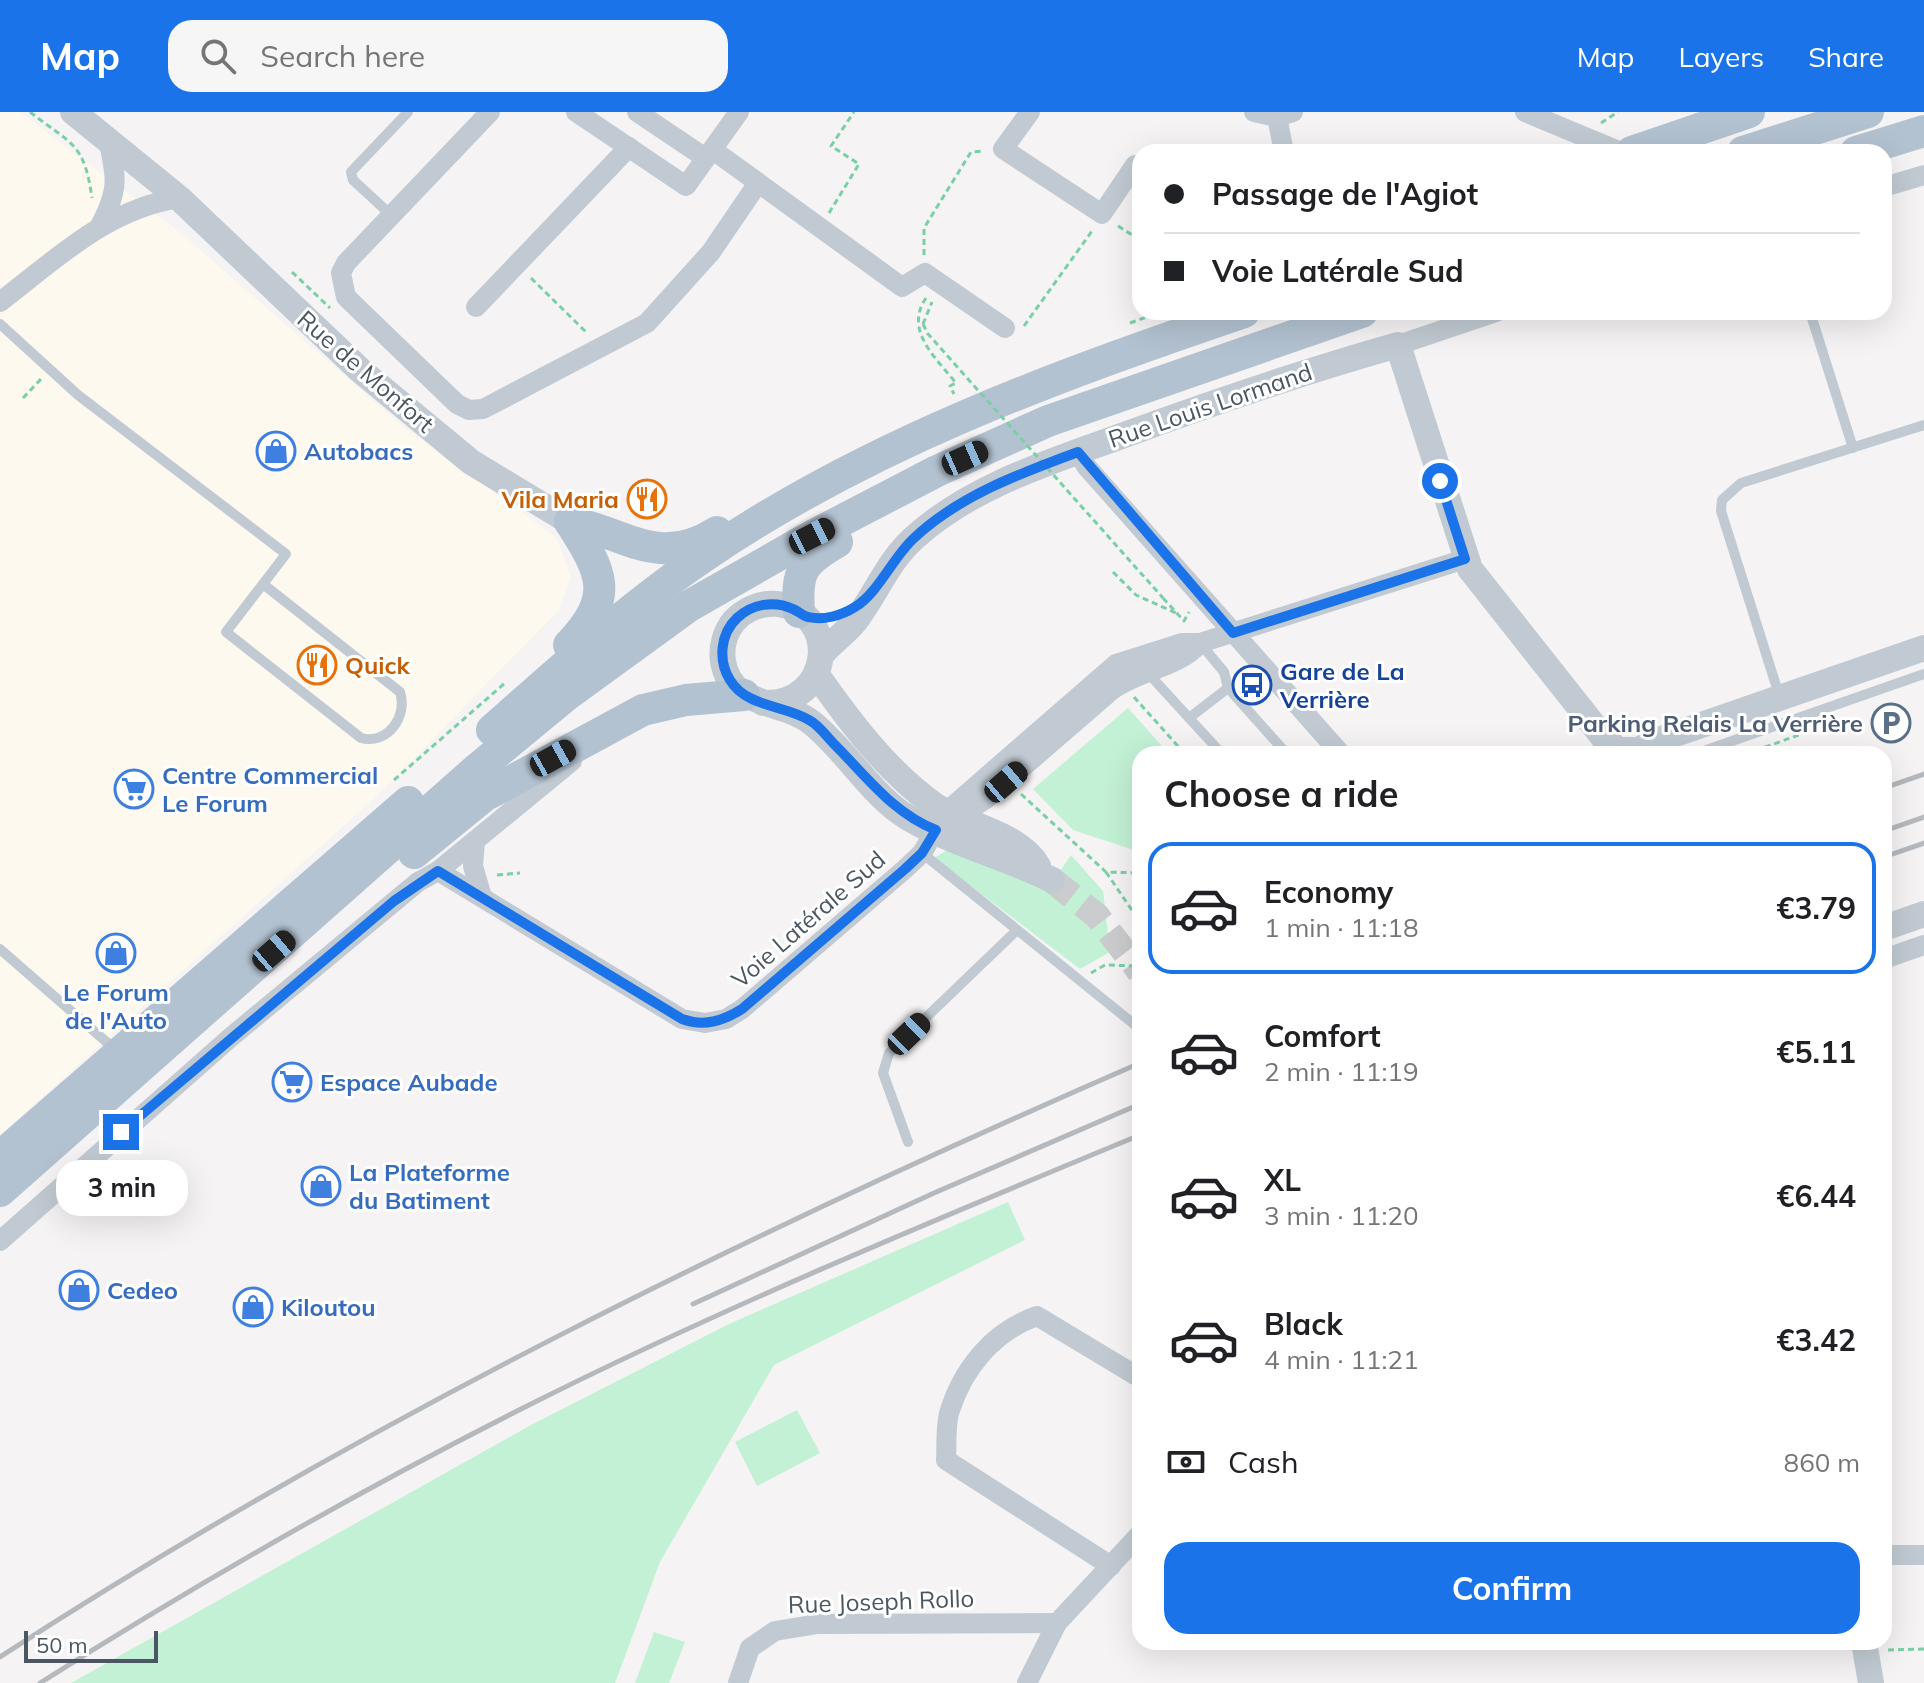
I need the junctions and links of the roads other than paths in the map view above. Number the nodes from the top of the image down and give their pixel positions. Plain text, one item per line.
1 (73, 112) edge
2 (408, 112) edge
3 (490, 112) edge
4 (576, 112) edge
5 (637, 112) edge
6 (739, 112) edge
7 (1030, 112) edge
8 (1254, 112) edge
9 (1525, 112) edge
10 (1749, 112) edge
11 (1868, 112) edge
12 (1285, 115) edge
13 (1924, 131) edge
14 (108, 139) junction
15 (1284, 144) edge
16 (1602, 144) edge
17 (1655, 144) edge
18 (1768, 144) edge
19 (1882, 144) edge
20 (629, 147) junction
21 (709, 154) junction
22 (1132, 169) edge
23 (1924, 175) edge
24 (758, 183) junction
25 (1892, 185) edge
26 (179, 198) junction
27 (391, 215) junction
28 (100, 226) junction
29 (0, 302) edge
30 (476, 307) dead end
31 (1221, 320) edge
32 (1339, 320) edge
33 (1472, 320) edge
34 (1813, 320) edge
35 (0, 324) edge
36 (1005, 328) road end
37 (1398, 345) junction
38 (1924, 425) edge
39 (933, 430) junction
40 (1853, 448) junction
41 (1078, 452) junction
42 (937, 471) junction
43 (570, 522) junction
44 (1465, 559) junction
45 (263, 584) junction
46 (871, 594) junction
47 (802, 615) junction
48 (1233, 633) junction
49 (1200, 643) junction
50 (1924, 648) edge
51 (819, 665) junction
52 (561, 669) junction
53 (1146, 671) junction
54 (1924, 674) edge
55 (1228, 688) junction
56 (1780, 698) junction
57 (754, 699) junction
58 (1189, 718) junction
59 (810, 720) junction
60 (1596, 725) junction
61 (599, 732) junction
62 (1661, 739) junction
63 (1215, 746) edge
64 (1280, 746) edge
65 (1334, 746) edge
66 (1612, 746) edge
67 (1646, 746) edge
68 (1718, 746) edge
69 (945, 820) junction
70 (475, 841) junction
71 (922, 853) junction
72 (438, 871) junction
73 (1048, 878) tunnel mouth
74 (482, 897) junction
75 (1924, 914) edge
76 (1892, 925) edge
77 (1017, 930) junction
78 (297, 931) junction
79 (1924, 945) edge
80 (0, 949) edge
81 (1892, 956) edge
82 (1132, 1023) edge
83 (119, 1053) junction
84 (908, 1142) dead end
85 (0, 1157) edge
86 (0, 1191) edge
87 (0, 1241) edge
88 (1132, 1373) edge
89 (1132, 1543) edge
90 (1892, 1555) edge
91 (1924, 1555) edge
92 (1111, 1566) junction
93 (1057, 1623) junction
94 (1866, 1650) edge
95 (738, 1683) edge
96 (1027, 1683) edge
97 (1871, 1683) edge

1 - 14 street, Rue de Monfort
2 - 27 lane
3 - 27 street
4 - 20 street
5 - 21 street
6 - 21 street
7 - 22 street
8 - 12 street
9 - 16 street
10 - 17 main road
11 - 18 main road
12 - 15 street
13 - 19 main road
14 - 26 street, Rue de Monfort
14 - 28 street
20 - 21 street
20 - 30 street
21 - 24 street
23 - 25 street
24 - 27 street
24 - 36 street
26 - 28 street
26 - 43 street, Rue de Monfort
28 - 29 street
31 - 39 main road
32 - 42 main road
33 - 37 street, Rue Louis Lormand
34 - 40 lane
35 - 45 lane
37 - 41 street, Rue Louis Lormand
37 - 44 street
38 - 40 lane
39 - 43 main road
39 - 52 main road
40 - 56 lane
41 - 46 street, Rue Louis Lormand
41 - 48 street
42 - 47 main road
42 - 78 main road
43 - 52 main road
44 - 48 street
44 - 60 street
45 - 45 lane
46 - 47 street, Rue Louis Lormand
46 - 51 street, Rue Louis Lormand
47 - 51 street
47 - 57 street
48 - 49 street
48 - 65 street
49 - 53 street
49 - 55 lane
49 - 69 street
50 - 56 street
51 - 57 street
51 - 69 street
52 - 83 main road
53 - 58 lane
53 - 69 street
54 - 68 lane
55 - 58 lane
55 - 64 lane
56 - 62 street
57 - 59 street
57 - 61 main road
58 - 63 lane
59 - 69 street
59 - 69 street
60 - 62 street
60 - 66 street
61 - 70 street
61 - 78 main road
62 - 67 street
69 - 71 street, Voie Latérale Sud
69 - 73 street
70 - 72 street
70 - 74 street
71 - 74 street, Voie Latérale Sud
71 - 77 lane
72 - 74 street, Voie Latérale Sud
72 - 87 street
75 - 76 street
77 - 82 lane
77 - 84 lane
78 - 86 main road
79 - 81 street
80 - 83 lane
83 - 85 main road
88 - 92 street
89 - 92 street
90 - 91 street
92 - 93 street
93 - 95 street, Rue Joseph Rollo
93 - 96 street
94 - 97 street

